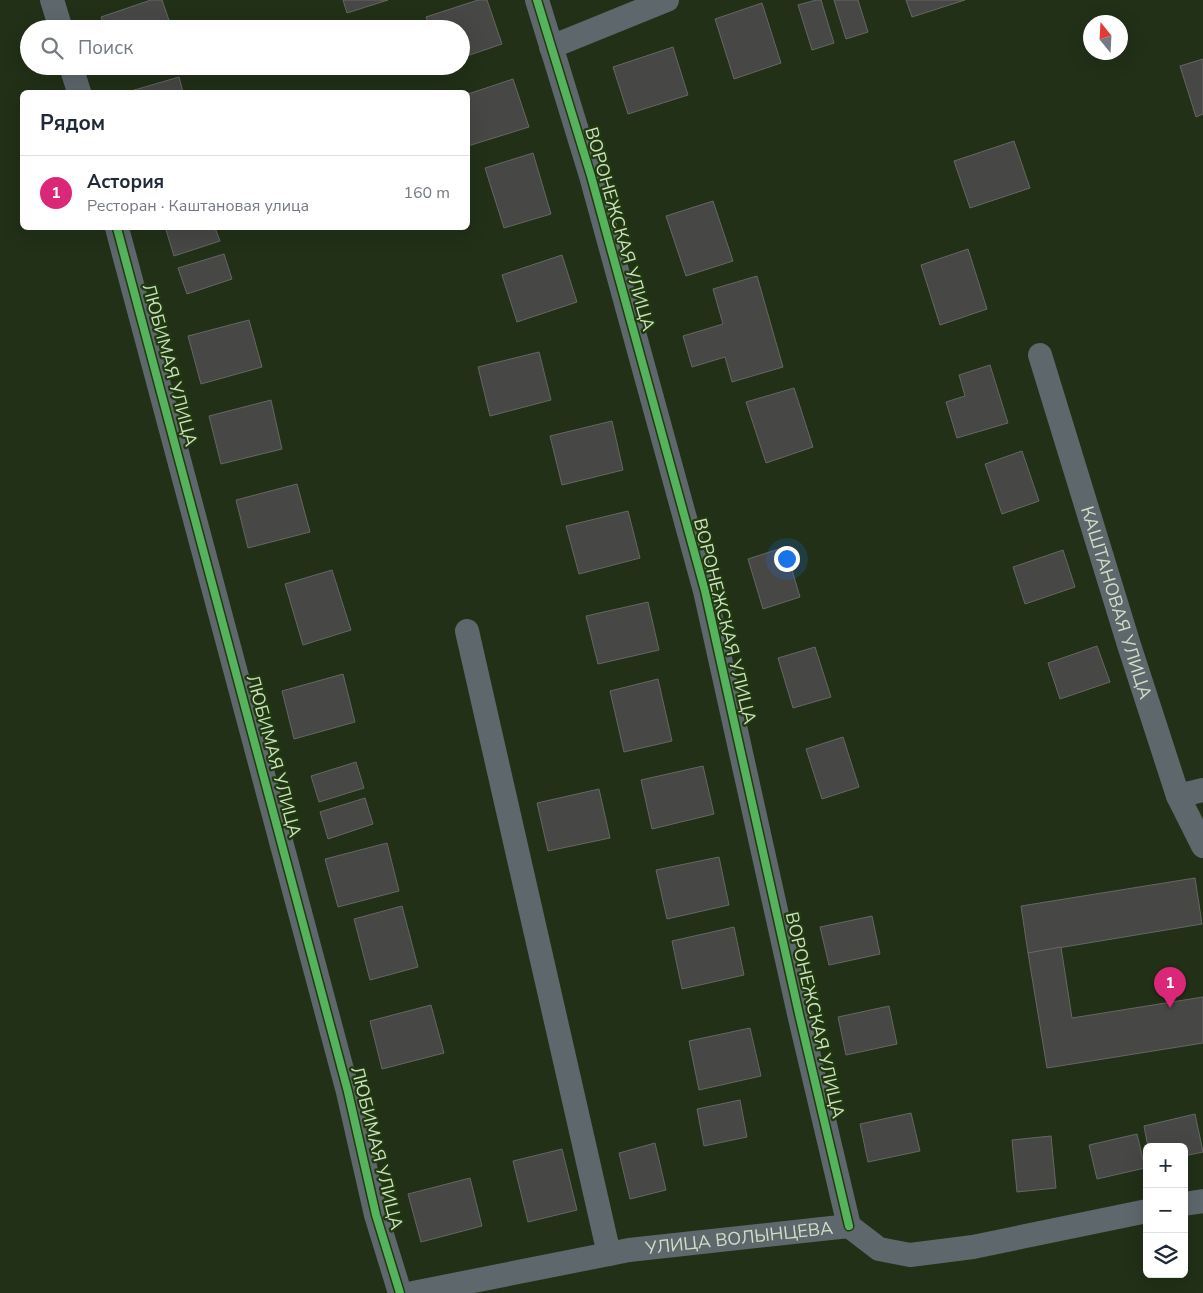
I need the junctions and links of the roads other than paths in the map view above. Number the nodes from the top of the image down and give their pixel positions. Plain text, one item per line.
1 (52, 0) edge
2 (537, 0) edge
3 (667, 0) edge
4 (58, 20) edge
5 (551, 47) junction
6 (74, 75) edge
7 (78, 90) edge
8 (118, 230) edge
9 (1040, 354) dead end
10 (467, 631) dead end
11 (1203, 790) edge
12 (1178, 796) junction
13 (1203, 846) edge
14 (1203, 1200) edge
15 (1188, 1203) edge
16 (1143, 1212) edge
17 (849, 1226) junction
18 (609, 1254) junction
19 (400, 1293) edge
20 (413, 1293) edge

1 - 4 street
2 - 5 street, ВОРОНЕЖСКАЯ УЛИЦА
3 - 5 street
5 - 17 street, ВОРОНЕЖСКАЯ УЛИЦА
6 - 7 street
8 - 19 street, ЛЮБИМАЯ УЛИЦА
9 - 12 street, КАШТАНОВАЯ УЛИЦА
10 - 18 street
11 - 12 street
12 - 13 street, КАШТАНОВАЯ УЛИЦА
14 - 15 street
16 - 17 street, УЛИЦА ВОЛЫНЦЕВА
17 - 18 street, УЛИЦА ВОЛЫНЦЕВА
18 - 20 street, УЛИЦА ВОЛЫНЦЕВА

